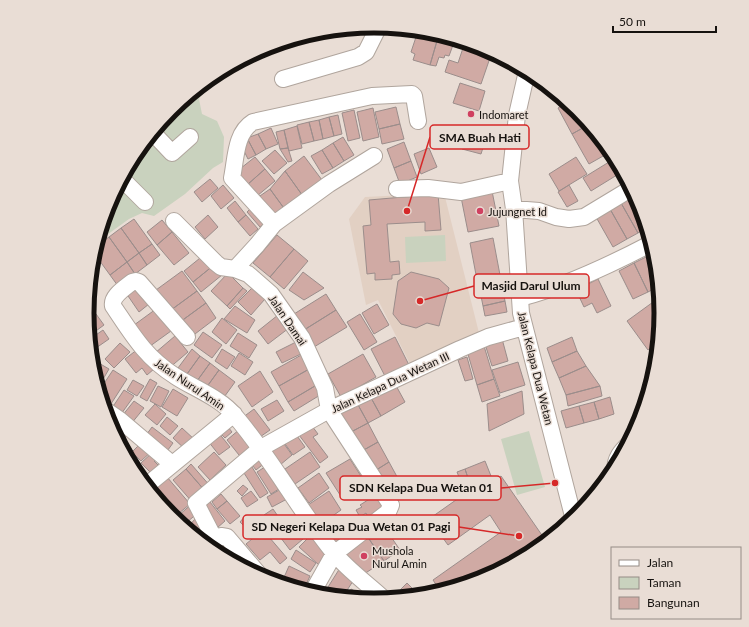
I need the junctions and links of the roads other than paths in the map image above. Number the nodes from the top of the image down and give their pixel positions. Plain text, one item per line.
1 (375, 33) edge
2 (526, 77) edge
3 (283, 78) dead end
4 (418, 121) dead end
5 (190, 137) dead end
6 (157, 138) edge
7 (374, 156) dead end
8 (510, 182) junction
9 (126, 183) edge
10 (397, 189) dead end
11 (627, 191) edge
12 (145, 202) dead end
13 (514, 209) junction
14 (174, 221) dead end
15 (274, 224) junction
16 (646, 246) edge
17 (235, 269) junction
18 (520, 298) junction
19 (524, 327) junction
20 (187, 337) dead end
21 (329, 410) junction
22 (234, 414) junction
23 (113, 416) edge
24 (261, 448) junction
25 (172, 464) junction
26 (151, 482) edge
27 (572, 513) edge
28 (210, 540) edge
29 (213, 542) edge
30 (334, 554) junction
31 (252, 566) edge
32 (315, 588) edge
33 (379, 594) edge

1 - 3 street
2 - 8 street, Jalan Kelapa Dua Wetan
4 - 15 street
5 - 6 street
7 - 15 street
8 - 10 street
8 - 13 street, Jalan Kelapa Dua Wetan
9 - 12 street
11 - 13 street
13 - 18 street, Jalan Kelapa Dua Wetan
14 - 17 street, Jalan Damai
15 - 17 street
16 - 18 street
17 - 21 street, Jalan Damai
18 - 19 street, Jalan Kelapa Dua Wetan
19 - 21 street, Jalan Kelapa Dua Wetan III
19 - 27 street, Jalan Kelapa Dua Wetan
20 - 22 street, Jalan Nurul Amin
21 - 24 street, Jalan Kelapa Dua Wetan III
21 - 30 street
22 - 24 street, Jalan Nurul Amin
22 - 25 street
23 - 25 street
24 - 28 street, Jalan Kelapa Dua Wetan III
24 - 30 street, Jalan Nurul Amin
25 - 26 street
29 - 31 street
30 - 32 street
30 - 33 street, Jalan Nurul Amin

